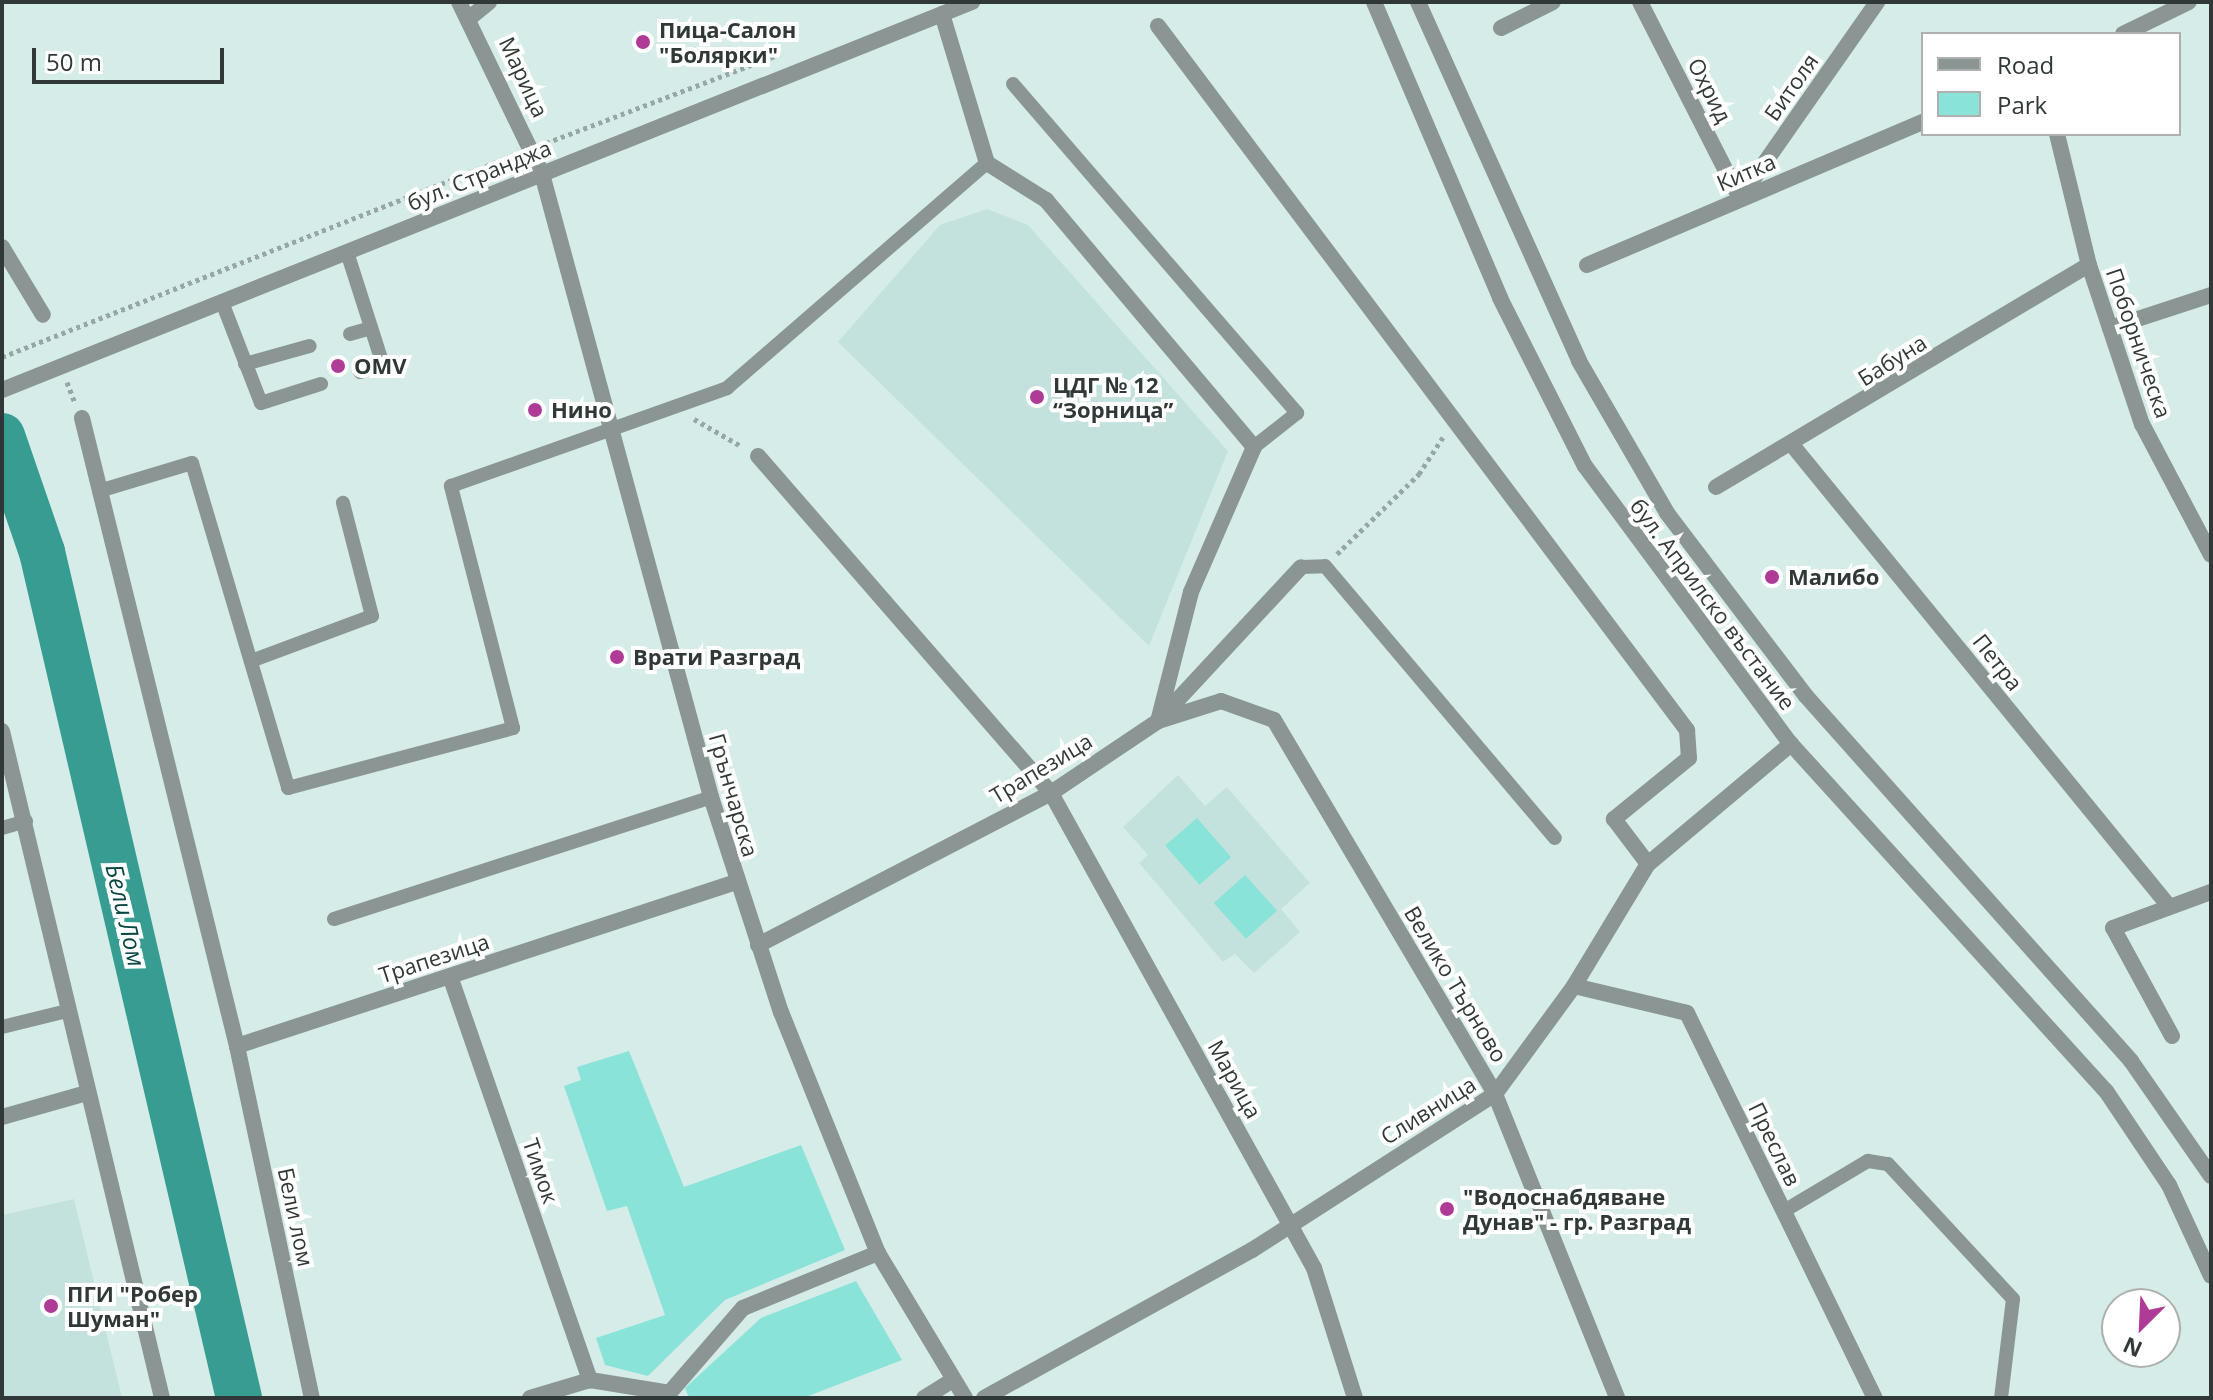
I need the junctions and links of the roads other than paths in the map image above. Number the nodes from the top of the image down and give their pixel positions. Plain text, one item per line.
1 (459, 2) edge
2 (489, 2) edge
3 (972, 2) edge
4 (1374, 2) edge
5 (1418, 2) edge
6 (1553, 2) edge
7 (1640, 2) edge
8 (1877, 2) edge
9 (2189, 2) edge
10 (942, 14) junction
11 (472, 16) junction
12 (1158, 26) dead end
13 (1501, 28) dead end
14 (2127, 32) edge
15 (1013, 84) dead end
16 (1921, 123) edge
17 (2057, 136) edge
18 (987, 163) junction
19 (542, 174) junction
20 (1740, 198) junction
21 (2, 247) edge
22 (347, 252) junction
23 (1587, 265) dead end
24 (2089, 265) junction
25 (2211, 295) edge
26 (222, 302) junction
27 (43, 315) road end
28 (371, 328) junction
29 (2110, 328) junction
30 (350, 334) dead end
31 (310, 346) dead end
32 (245, 364) junction
33 (360, 372) dead end
34 (321, 384) dead end
35 (2, 390) edge
36 (82, 418) road end
37 (610, 424) junction
38 (1793, 446) junction
39 (1254, 447) junction
40 (758, 456) road end
41 (1716, 487) dead end
42 (99, 491) junction
43 (343, 503) dead end
44 (2211, 555) edge
45 (1301, 567) joint
46 (251, 661) junction
47 (1158, 721) junction
48 (2, 731) edge
49 (1791, 744) junction
50 (1051, 793) junction
51 (711, 797) junction
52 (26, 821) junction
53 (2, 828) edge
54 (1555, 838) dead end
55 (1648, 864) junction
56 (736, 882) junction
57 (2211, 892) edge
58 (2168, 905) junction
59 (334, 919) dead end
60 (758, 945) junction
61 (450, 976) junction
62 (1574, 986) junction
63 (67, 1011) junction
64 (2, 1027) edge
65 (2172, 1036) dead end
66 (237, 1046) junction
67 (87, 1093) junction
68 (1495, 1094) junction
69 (2, 1117) edge
70 (2211, 1176) edge
71 (1784, 1211) junction
72 (1290, 1224) junction
73 (878, 1253) junction
74 (2211, 1276) edge
75 (590, 1380) junction
76 (953, 1380) junction
77 (659, 1396) edge
78 (162, 1398) edge
79 (312, 1398) edge
80 (530, 1398) edge
81 (924, 1398) edge
82 (965, 1398) edge
83 (984, 1398) edge
84 (1355, 1398) edge
85 (1617, 1398) edge
86 (1875, 1398) edge
87 (2001, 1398) edge

1 - 11 street, Марица
2 - 11 street
3 - 10 street, бул. Странджа
4 - 49 street, бул. Априлско въстание
5 - 70 street, бул. Априлско въстание
6 - 13 street
7 - 20 street, Охрид
8 - 20 street, Битоля
9 - 14 street
10 - 18 street
10 - 19 street, бул. Странджа
11 - 19 street, Марица
12 - 55 street
15 - 39 lane
16 - 20 street, Китка
17 - 24 street, Поборническа
18 - 37 lane
18 - 39 street
19 - 22 street, бул. Странджа
19 - 37 street, Грънчарска
20 - 23 street, Китка
21 - 27 street
22 - 26 street, бул. Странджа
22 - 28 lane
24 - 29 street, Поборническа
24 - 38 street, Бабуна
25 - 29 street
26 - 32 lane
26 - 35 street, бул. Странджа
28 - 30 lane
28 - 33 lane
29 - 44 street, Поборническа
31 - 32 lane
32 - 34 lane
36 - 42 street, Бели лом
37 - 46 lane
37 - 51 street, Грънчарска
38 - 41 street, Бабуна
38 - 58 street, Петра
39 - 47 street
40 - 50 street, Марица
42 - 46 lane
42 - 66 street, Бели лом
43 - 46 lane
45 - 47 street, Трапезица
45 - 54 lane
47 - 50 street, Трапезица
47 - 68 street, Велико Търново
48 - 52 street
49 - 55 street, Сливница
49 - 74 street, бул. Априлско въстание
50 - 60 street, Трапезица
50 - 72 street, Марица
51 - 56 street, Грънчарска
51 - 59 lane
52 - 53 lane
52 - 63 street
55 - 62 street, Сливница
56 - 60 street, Грънчарска
56 - 61 street, Трапезица
57 - 58 street
58 - 65 street
60 - 73 street, Грънчарска
61 - 66 street, Трапезица
61 - 75 street, Тимок
62 - 68 street, Сливница
62 - 71 street, Преслав
63 - 64 lane
63 - 67 street
66 - 79 street, Бели лом
67 - 69 street
67 - 78 street
68 - 72 street, Сливница
68 - 85 street, Велико Търново
71 - 86 street, Преслав
71 - 87 lane
72 - 83 street, Сливница
72 - 84 street, Марица
73 - 76 street, Грънчарска
73 - 77 street
75 - 77 street
75 - 80 street
76 - 81 street
76 - 82 street, Грънчарска

